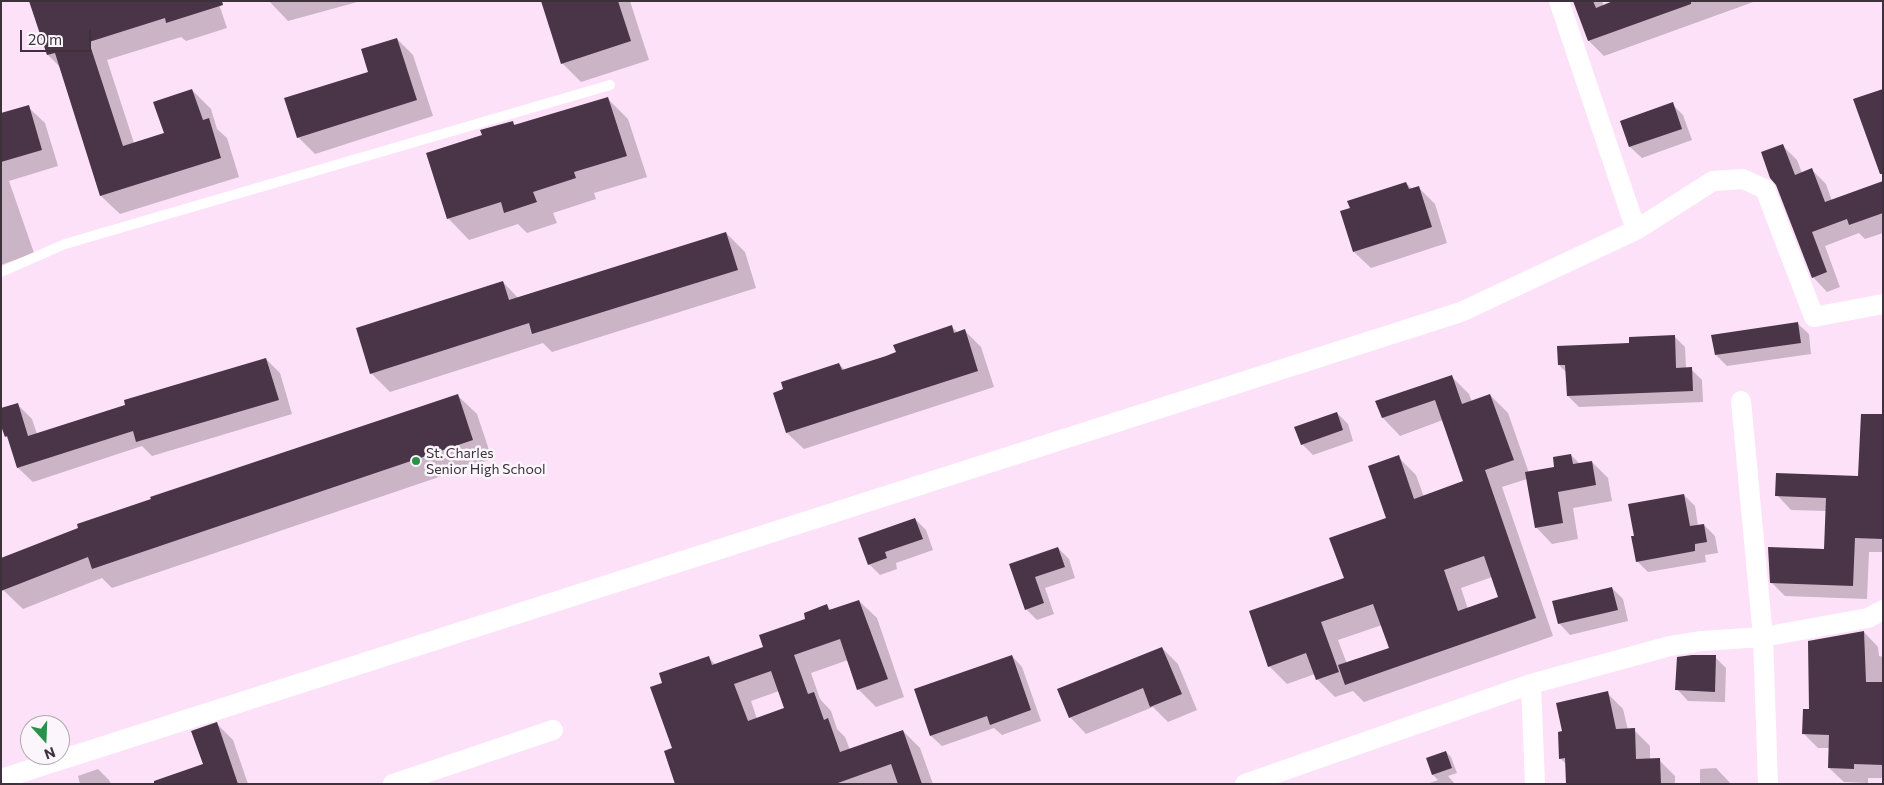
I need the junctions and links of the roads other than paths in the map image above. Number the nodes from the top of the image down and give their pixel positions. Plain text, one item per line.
1 (1559, 1) edge
2 (610, 85) dead end
3 (1636, 230) junction
4 (1, 272) edge
5 (1883, 304) edge
6 (1741, 401) dead end
7 (1883, 610) edge
8 (1763, 638) junction
9 (1531, 684) junction
10 (553, 730) dead end
11 (1, 779) edge
12 (393, 784) edge
13 (1245, 784) edge
14 (1534, 784) edge
15 (1768, 784) edge

1 - 3 street
2 - 4 lane
3 - 5 street
3 - 11 street
6 - 8 street
7 - 8 street
8 - 9 street
8 - 15 street
9 - 13 street
9 - 14 street
10 - 12 street

